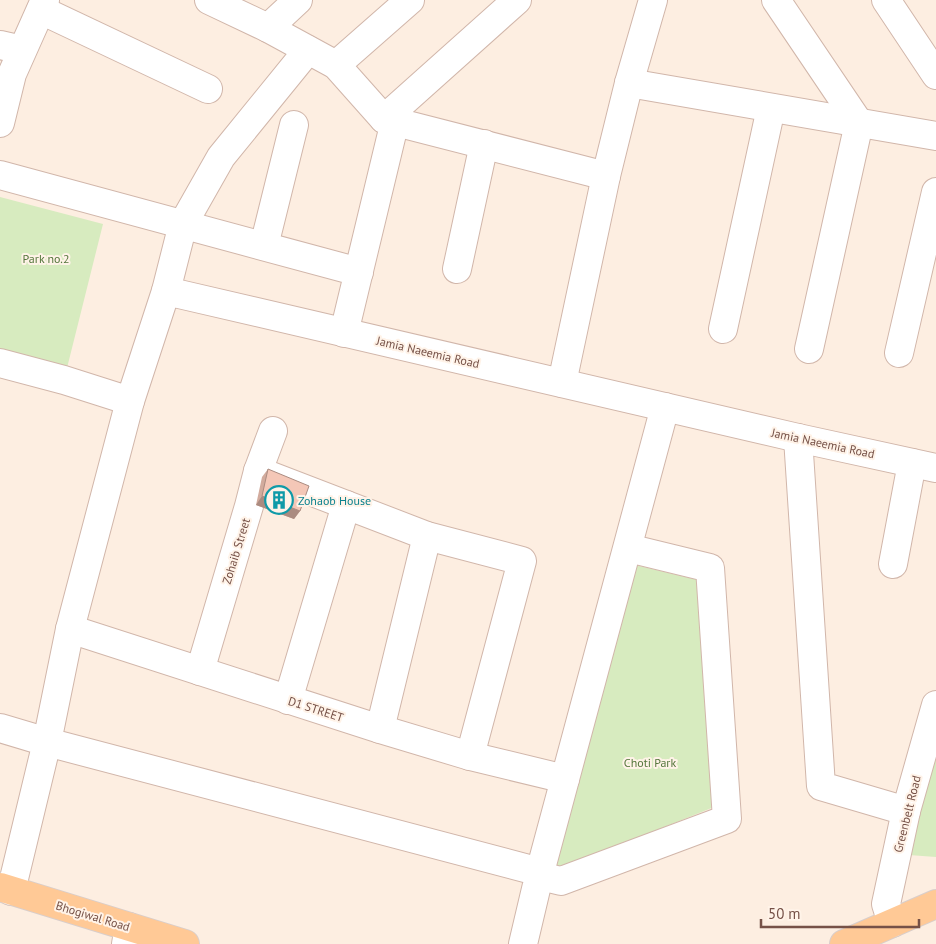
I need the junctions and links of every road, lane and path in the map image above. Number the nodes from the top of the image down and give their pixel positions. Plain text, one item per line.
1 (210, 0) edge
2 (298, 0) edge
3 (410, 0) edge
4 (517, 0) edge
5 (653, 0) edge
6 (776, 0) edge
7 (886, 0) edge
8 (43, 5) edge
9 (268, 28) junction
10 (11, 48) edge
11 (308, 50) junction
12 (336, 65) junction
13 (936, 75) edge
14 (629, 83) junction
15 (208, 89) dead end
16 (771, 108) junction
17 (390, 120) junction
18 (0, 123) edge
19 (859, 123) junction
20 (294, 125) dead end
21 (936, 136) edge
22 (484, 144) junction
23 (0, 175) edge
24 (606, 176) junction
25 (936, 192) edge
26 (183, 224) junction
27 (264, 246) junction
28 (928, 259) edge
29 (457, 269) dead end
30 (359, 272) junction
31 (166, 291) junction
32 (724, 328) dead end
33 (344, 333) junction
34 (809, 349) dead end
35 (899, 353) dead end
36 (0, 363) edge
37 (562, 383) junction
38 (130, 401) junction
39 (665, 407) junction
40 (272, 431) dead end
41 (798, 438) junction
42 (924, 465) edge
43 (258, 471) junction
44 (346, 505) junction
45 (427, 536) junction
46 (628, 548) junction
47 (893, 564) dead end
48 (70, 629) junction
49 (200, 671) junction
50 (288, 700) junction
51 (936, 705) edge
52 (0, 728) edge
53 (380, 730) junction
54 (47, 742) junction
55 (470, 756) junction
56 (565, 779) junction
57 (906, 811) junction
58 (540, 874) junction
59 (6, 889) edge
60 (936, 904) edge
61 (890, 931) edge
62 (128, 935) edge
63 (185, 944) edge
64 (523, 944) edge
65 (844, 944) edge

1 - 9 street
2 - 9 street
3 - 12 street
4 - 17 street
5 - 14 street
6 - 19 street
7 - 13 street
8 - 10 street
8 - 15 street
9 - 11 street
10 - 18 street
11 - 12 street
11 - 26 street
12 - 17 street
14 - 16 street
14 - 24 street
16 - 19 street
16 - 32 street
17 - 22 street
17 - 30 street
19 - 21 street
19 - 34 street
20 - 27 street
22 - 24 street
22 - 29 street
23 - 26 street
24 - 37 street
25 - 28 street
26 - 27 street
26 - 31 street
27 - 30 street
28 - 35 street
30 - 33 street
31 - 33 street, Jamia Naeemia Road
31 - 38 street
33 - 37 street, Jamia Naeemia Road
36 - 38 street
37 - 39 street, Jamia Naeemia Road
38 - 48 street
39 - 41 street, Jamia Naeemia Road
39 - 46 street
40 - 43 street, Zohaib Street
41 - 42 street, Jamia Naeemia Road
41 - 57 street
42 - 47 street
43 - 44 street
43 - 49 street, Zohaib Street
44 - 45 street
44 - 50 street
45 - 53 street
45 - 55 street
46 - 56 street
46 - 58 street
48 - 49 street, D1 STREET
48 - 54 street
49 - 50 street, D1 STREET
50 - 53 street, D1 STREET
51 - 57 street, Greenbelt Road
52 - 54 street
53 - 55 street, D1 STREET
54 - 58 street
54 - 59 street
55 - 56 street, D1 STREET
56 - 58 street
57 - 61 street, Greenbelt Road
58 - 64 street
59 - 62 main road, Bhogiwal Road
60 - 61 main road
61 - 65 main road
62 - 63 main road, Bhogiwal Road

